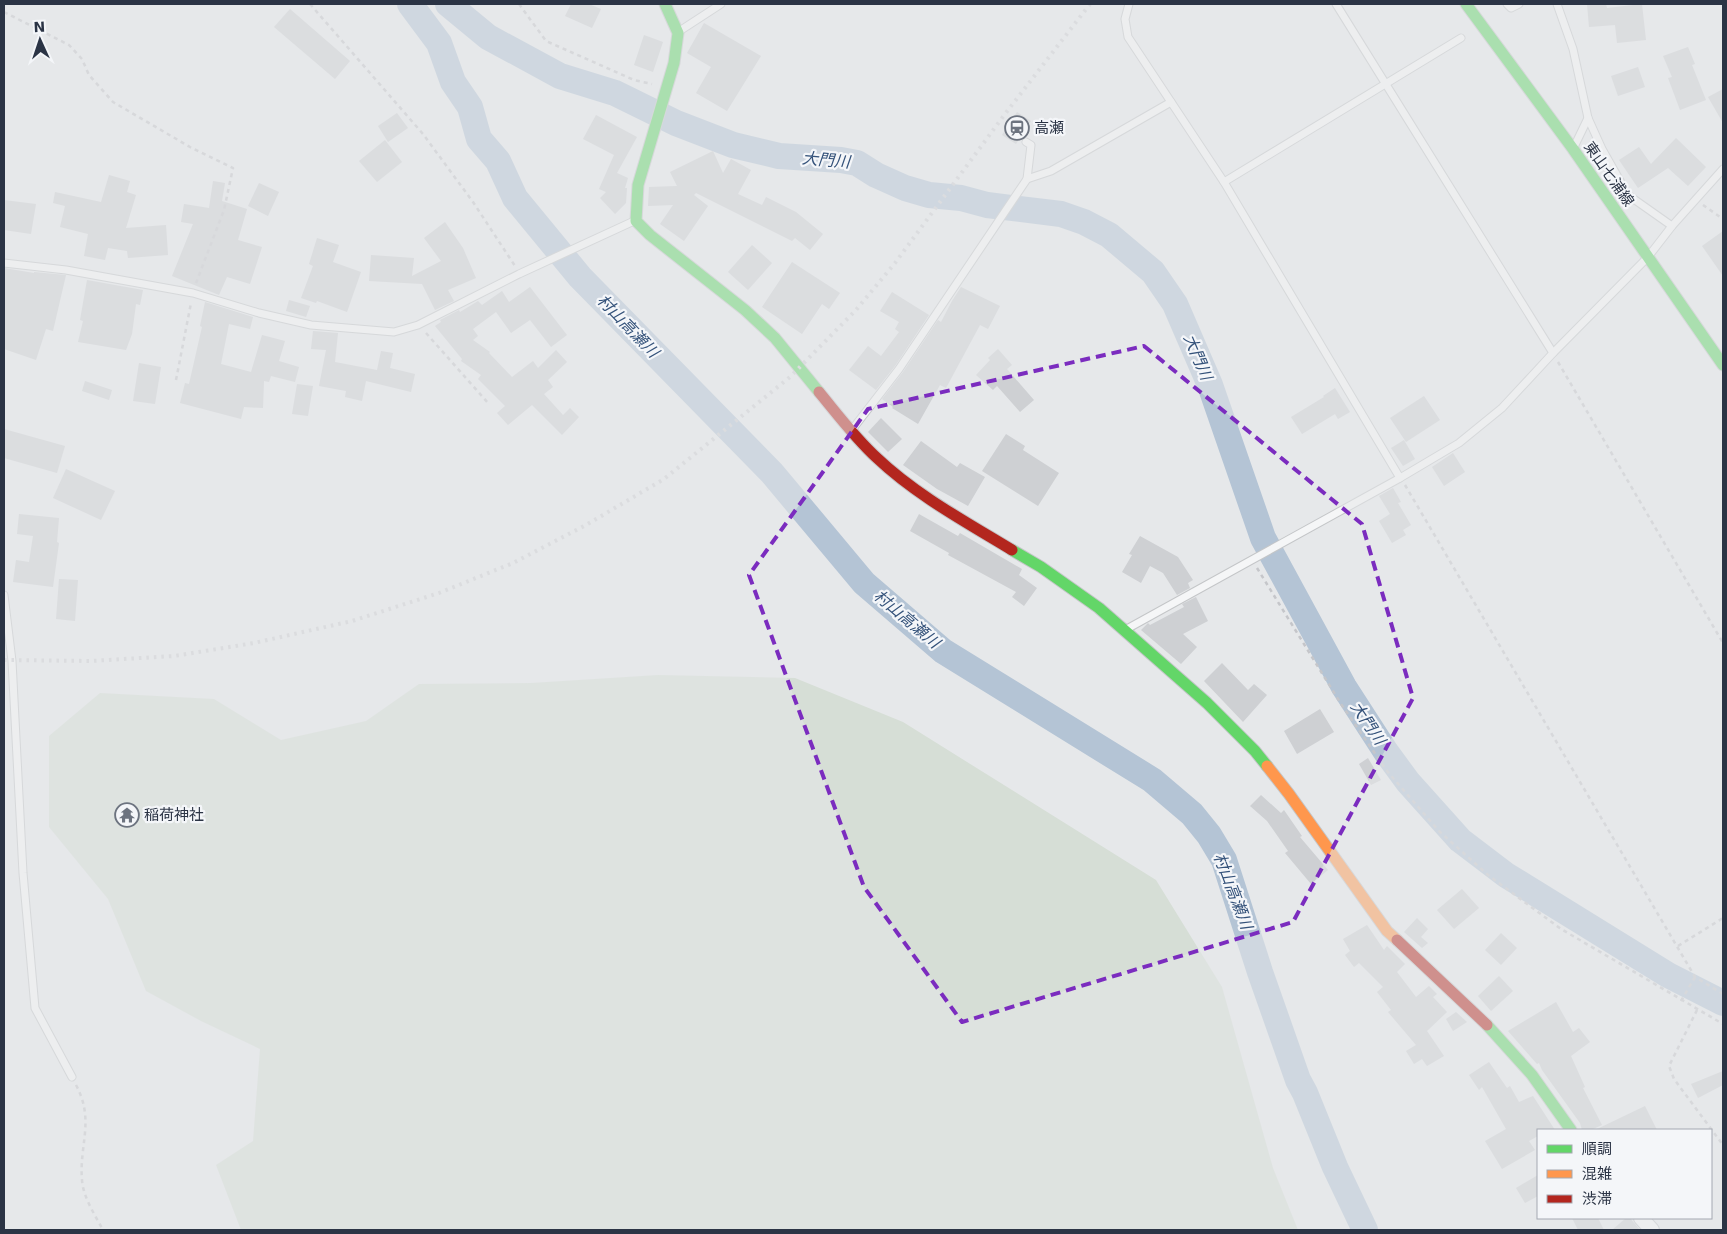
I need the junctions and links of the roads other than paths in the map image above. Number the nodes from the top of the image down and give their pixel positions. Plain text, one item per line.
1 (665, 4) edge
2 (721, 4) edge
3 (1129, 4) edge
4 (1336, 4) edge
5 (1466, 4) edge
6 (1507, 4) edge
7 (1519, 4) edge
8 (1557, 4) edge
9 (678, 32) junction
10 (1461, 38) dead end
11 (1386, 84) junction
12 (1171, 102) junction
13 (1588, 118) junction
14 (1026, 142) dead end
15 (1573, 149) junction
16 (1723, 169) edge
17 (1027, 179) junction
18 (1224, 182) junction
19 (636, 221) junction
20 (1672, 226) junction
21 (1648, 257) junction
22 (4, 263) edge
23 (1553, 353) junction
24 (1723, 365) edge
25 (851, 431) junction
26 (1400, 478) junction
27 (4, 595) edge
28 (1125, 630) junction
29 (72, 1077) road end
30 (1570, 1129) edge
31 (1642, 1219) edge
32 (1652, 1230) edge

1 - 9 street
2 - 9 lane
3 - 12 lane
4 - 11 lane
5 - 15 street, 東山七浦線
6 - 7 lane
8 - 13 lane
9 - 19 street
10 - 11 lane
11 - 18 lane
11 - 23 lane
12 - 17 lane
12 - 18 lane
13 - 15 lane
13 - 20 lane
14 - 17 lane
15 - 21 street, 東山七浦線
16 - 20 lane
17 - 25 lane
18 - 26 lane
19 - 22 lane
19 - 25 street
20 - 21 lane
21 - 23 lane
21 - 24 street, 東山七浦線
23 - 26 lane
25 - 28 street
26 - 28 lane
27 - 29 lane
28 - 30 street
31 - 32 street

